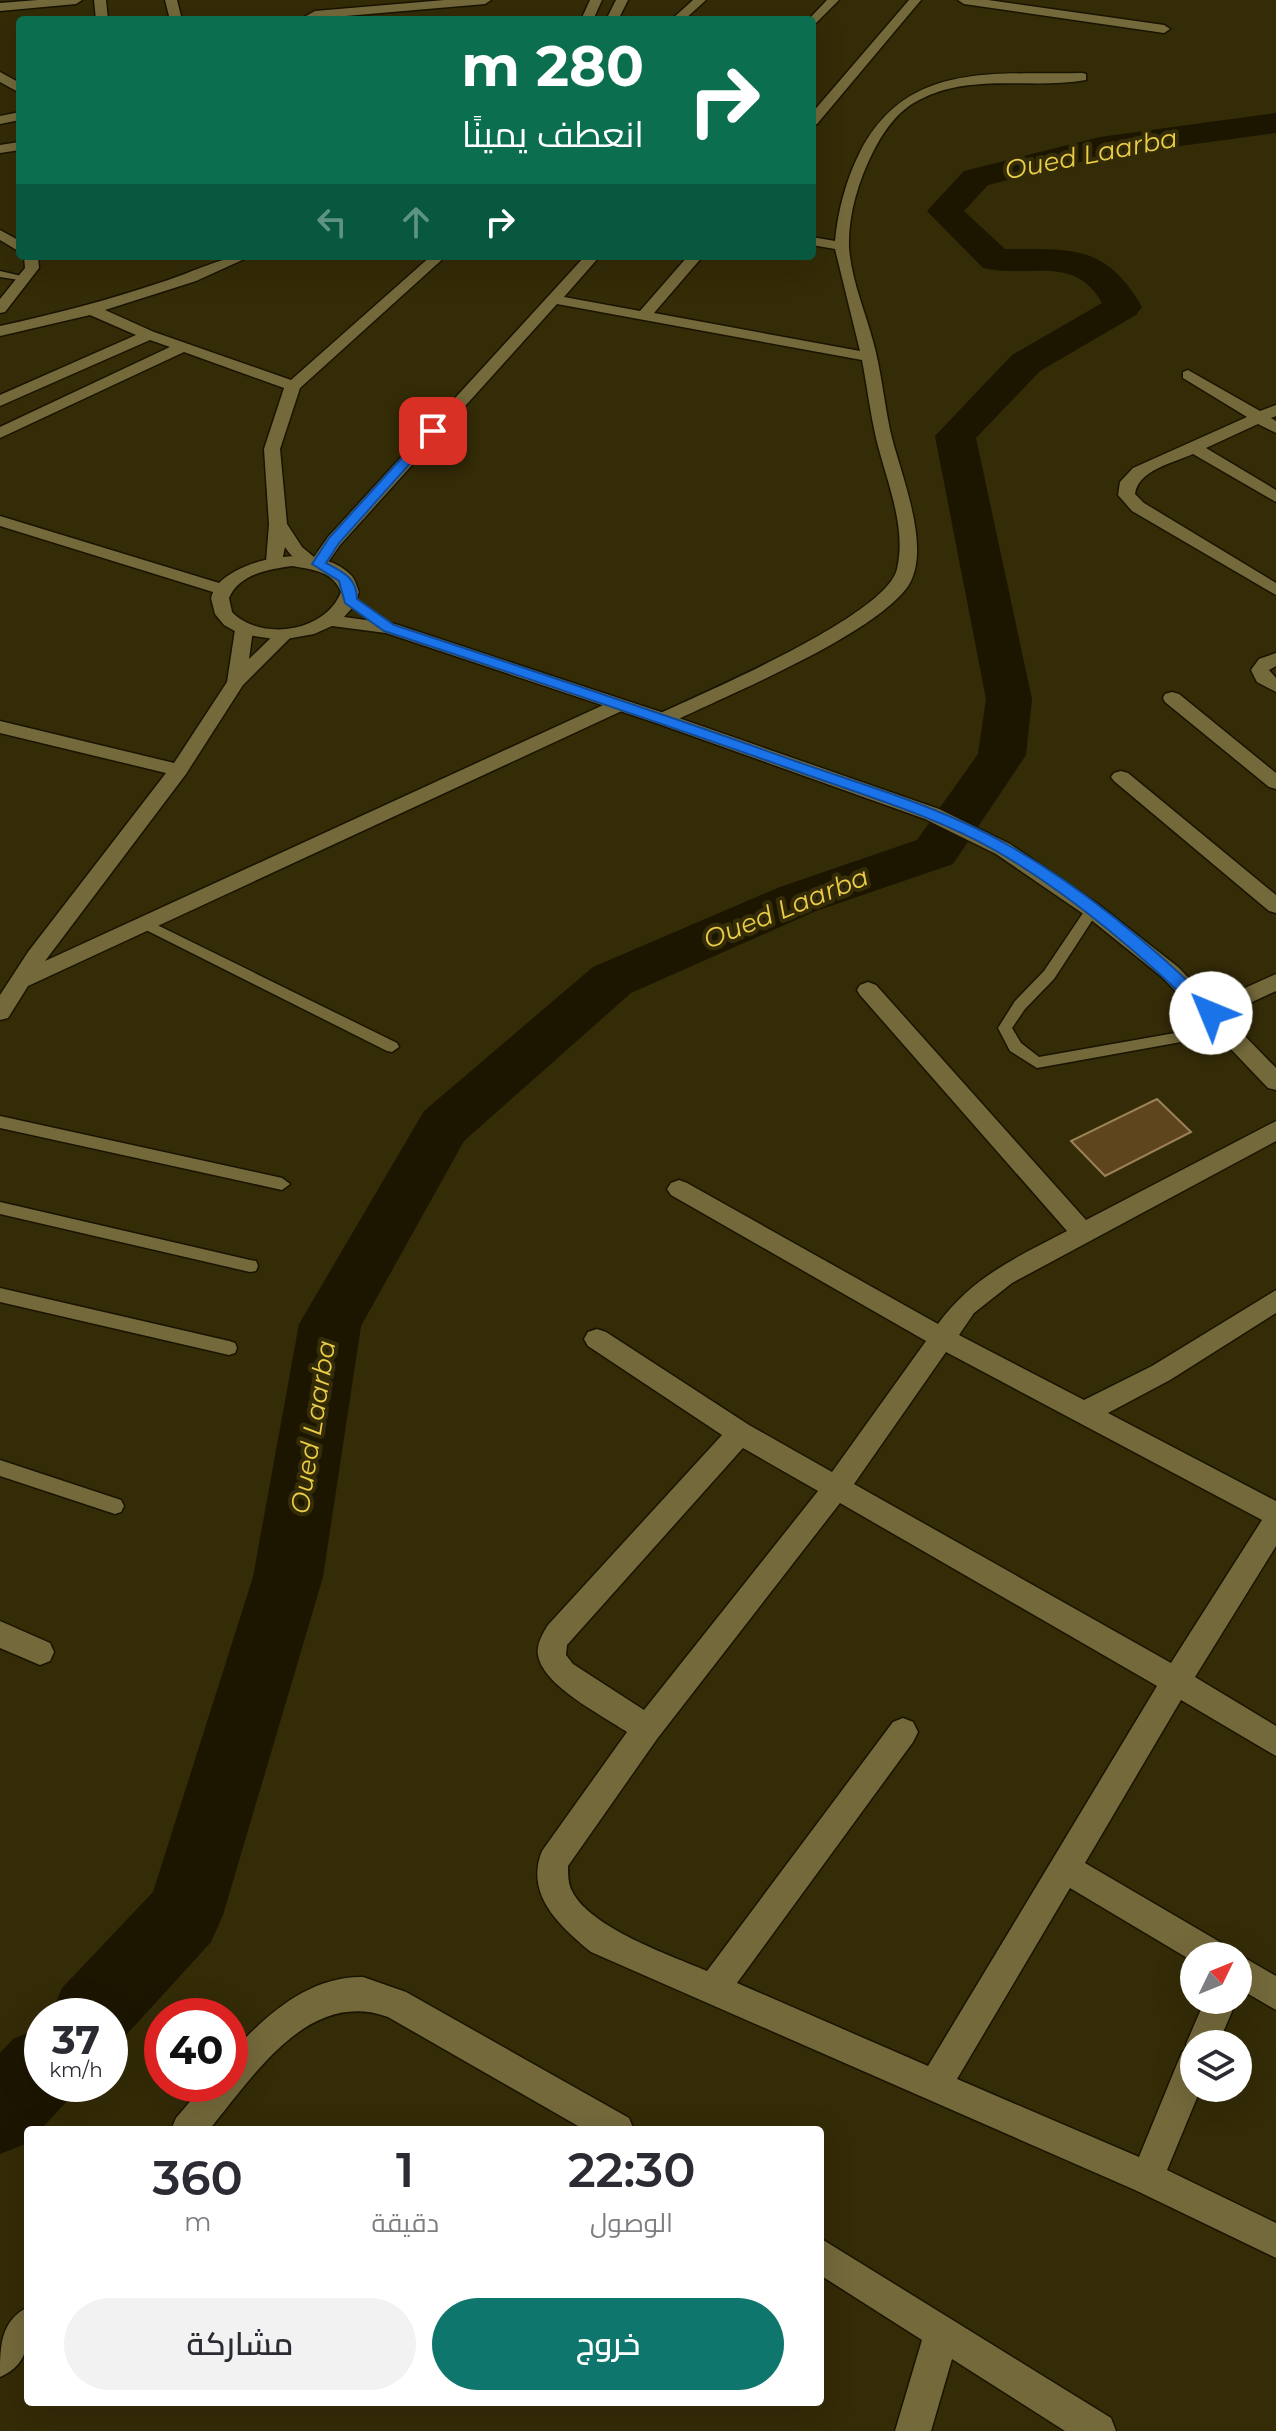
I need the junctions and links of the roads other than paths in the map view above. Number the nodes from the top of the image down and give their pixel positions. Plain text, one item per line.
1 (76, 0) edge
2 (485, 0) edge
3 (700, 0) edge
4 (833, 0) edge
5 (915, 0) edge
6 (964, 0) edge
7 (466, 1) edge
8 (38, 4) junction
9 (0, 7) edge
10 (40, 16) edge
11 (313, 16) edge
12 (682, 16) edge
13 (816, 19) edge
14 (1164, 29) dead end
15 (1082, 77) dead end
16 (816, 116) edge
17 (816, 242) edge
18 (841, 246) junction
19 (31, 260) edge
20 (234, 260) edge
21 (435, 260) edge
22 (589, 260) edge
23 (692, 260) edge
24 (0, 274) edge
25 (25, 278) junction
26 (552, 299) junction
27 (0, 309) edge
28 (91, 310) junction
29 (643, 316) junction
30 (0, 331) edge
31 (149, 335) junction
32 (183, 347) junction
33 (870, 357) junction
34 (1188, 375) dead end
35 (293, 386) junction
36 (0, 401) edge
37 (1276, 410) edge
38 (1256, 418) junction
39 (1276, 428) edge
40 (0, 433) edge
41 (1191, 446) junction
42 (1276, 497) edge
43 (0, 521) edge
44 (278, 524) junction
45 (275, 562) junction
46 (314, 563) junction
47 (161, 570) junction
48 (245, 572) junction
49 (224, 590) junction
50 (1276, 590) edge
51 (350, 600) junction
52 (333, 621) junction
53 (389, 628) junction
54 (244, 630) junction
55 (284, 635) junction
56 (1276, 659) edge
57 (236, 682) junction
58 (1276, 686) edge
59 (1172, 698) dead end
60 (619, 705) junction
61 (663, 719) junction
62 (0, 727) edge
63 (179, 770) junction
64 (1121, 777) dead end
65 (1276, 783) edge
66 (1276, 906) edge
67 (1092, 910) junction
68 (145, 924) junction
69 (20, 981) junction
70 (1276, 982) edge
71 (868, 990) dead end
72 (0, 1012) edge
73 (1219, 1021) junction
74 (392, 1047) dead end
75 (1276, 1082) edge
76 (0, 1122) edge
77 (1276, 1130) edge
78 (282, 1184) dead end
79 (679, 1189) dead end
80 (0, 1208) edge
81 (1083, 1233) junction
82 (250, 1266) dead end
83 (0, 1295) edge
84 (1276, 1300) edge
85 (942, 1338) junction
86 (597, 1339) dead end
87 (229, 1348) dead end
88 (1086, 1412) junction
89 (740, 1433) junction
90 (0, 1468) edge
91 (835, 1489) junction
92 (115, 1506) dead end
93 (1276, 1514) edge
94 (1276, 1522) edge
95 (0, 1634) edge
96 (40, 1652) dead end
97 (1176, 1681) junction
98 (647, 1729) junction
99 (903, 1732) dead end
100 (1276, 1742) edge
101 (1064, 1868) junction
102 (1190, 1942) edge
103 (1252, 1979) edge
104 (714, 1988) junction
105 (1276, 1994) edge
106 (248, 2056) edge
107 (936, 2084) junction
108 (1180, 2098) edge
109 (211, 2102) edge
110 (191, 2126) edge
111 (610, 2126) edge
112 (1147, 2178) junction
113 (1276, 2241) edge
114 (824, 2258) edge
115 (24, 2330) edge
116 (942, 2332) junction
117 (0, 2359) edge
118 (913, 2431) edge
119 (1098, 2431) edge

1 - 8 street
2 - 7 street
3 - 12 street
4 - 13 street
5 - 16 street
6 - 14 street
7 - 11 street
8 - 9 street
8 - 10 street
15 - 18 street
17 - 18 street
18 - 33 street
19 - 25 street
20 - 28 street
21 - 35 street
22 - 26 street
23 - 29 street
24 - 25 lane
25 - 27 street
26 - 29 street
26 - 46 street
28 - 30 street
28 - 31 street
29 - 33 street
31 - 32 street
31 - 36 street
32 - 35 street
32 - 40 street
33 - 61 street
34 - 38 street
35 - 44 street
37 - 38 street
38 - 39 street
38 - 41 street
41 - 42 street
41 - 50 street
43 - 47 street
44 - 45 street
44 - 46 street
45 - 46 street
45 - 48 street
46 - 51 street
47 - 48 street
47 - 49 street
48 - 49 street
49 - 54 street
51 - 52 street
51 - 53 street
52 - 53 street
52 - 55 street
53 - 60 street
54 - 55 street
54 - 57 street
55 - 57 street
56 - 58 street
57 - 63 street
59 - 65 street
60 - 61 street
60 - 68 street
61 - 67 street
62 - 63 street
63 - 69 street
64 - 66 street
67 - 73 street
67 - 73 lane
68 - 69 street
68 - 74 lane
69 - 72 street
70 - 73 street
71 - 81 street
73 - 75 street
76 - 78 lane
77 - 81 street
79 - 85 street
80 - 82 lane
81 - 85 street
83 - 87 lane
84 - 88 street
85 - 88 street
85 - 91 street
86 - 89 street
88 - 93 street
89 - 91 street
89 - 98 street
90 - 92 lane
91 - 97 street
91 - 98 street
94 - 97 street
95 - 96 street
97 - 100 street
97 - 101 street
98 - 104 street
99 - 104 street
101 - 102 street
101 - 107 street
103 - 105 street
104 - 107 street
106 - 111 street
107 - 112 street
108 - 112 street
109 - 110 street
112 - 113 street
114 - 116 street
115 - 117 street
116 - 118 street
116 - 119 street

